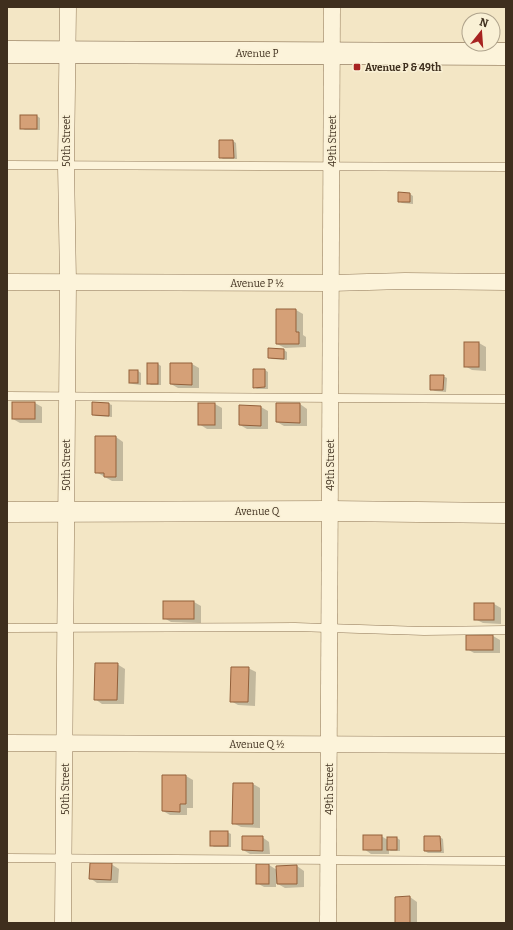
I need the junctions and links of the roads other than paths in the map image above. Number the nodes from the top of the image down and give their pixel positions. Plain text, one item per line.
1 (68, 7) edge
2 (332, 7) edge
3 (7, 52) edge
4 (67, 52) junction
5 (332, 53) junction
6 (506, 54) edge
7 (7, 164) edge
8 (66, 165) junction
9 (332, 166) junction
10 (506, 167) edge
11 (68, 281) junction
12 (7, 282) edge
13 (506, 282) edge
14 (331, 283) junction
15 (7, 396) edge
16 (66, 396) junction
17 (331, 398) junction
18 (506, 399) edge
19 (330, 511) junction
20 (7, 512) edge
21 (66, 512) junction
22 (506, 513) edge
23 (7, 628) edge
24 (65, 628) junction
25 (330, 628) junction
26 (506, 630) edge
27 (7, 743) edge
28 (65, 743) junction
29 (329, 744) junction
30 (506, 745) edge
31 (7, 858) edge
32 (64, 859) junction
33 (329, 859) junction
34 (506, 861) edge
35 (63, 923) edge
36 (328, 923) edge

1 - 4 street, 50th Street
2 - 5 street, 49th Street
3 - 4 main road, Avenue P
4 - 5 main road, Avenue P
4 - 8 street, 50th Street
5 - 6 main road, Avenue P
5 - 9 street, 49th Street
7 - 8 lane
8 - 9 lane
8 - 11 street, 50th Street
9 - 10 lane
9 - 14 street, 49th Street
11 - 12 street, Avenue P ½
11 - 14 street, Avenue P ½
11 - 16 street, 50th Street
13 - 14 street, Avenue P ½
14 - 17 street, 49th Street
15 - 16 lane
16 - 17 lane
16 - 21 street, 50th Street
17 - 18 lane
17 - 19 street, 49th Street
19 - 21 street, Avenue Q
19 - 22 street, Avenue Q
19 - 25 street, 49th Street
20 - 21 street, Avenue Q
21 - 24 street, 50th Street
23 - 24 lane
24 - 25 lane
24 - 28 street, 50th Street
25 - 26 lane
25 - 29 street, 49th Street
27 - 28 street, Avenue Q ½
28 - 29 street, Avenue Q ½
28 - 32 street, 50th Street
29 - 30 street, Avenue Q ½
29 - 33 street, 49th Street
31 - 32 lane
32 - 33 lane
32 - 35 street, 50th Street
33 - 34 lane
33 - 36 street, 49th Street

